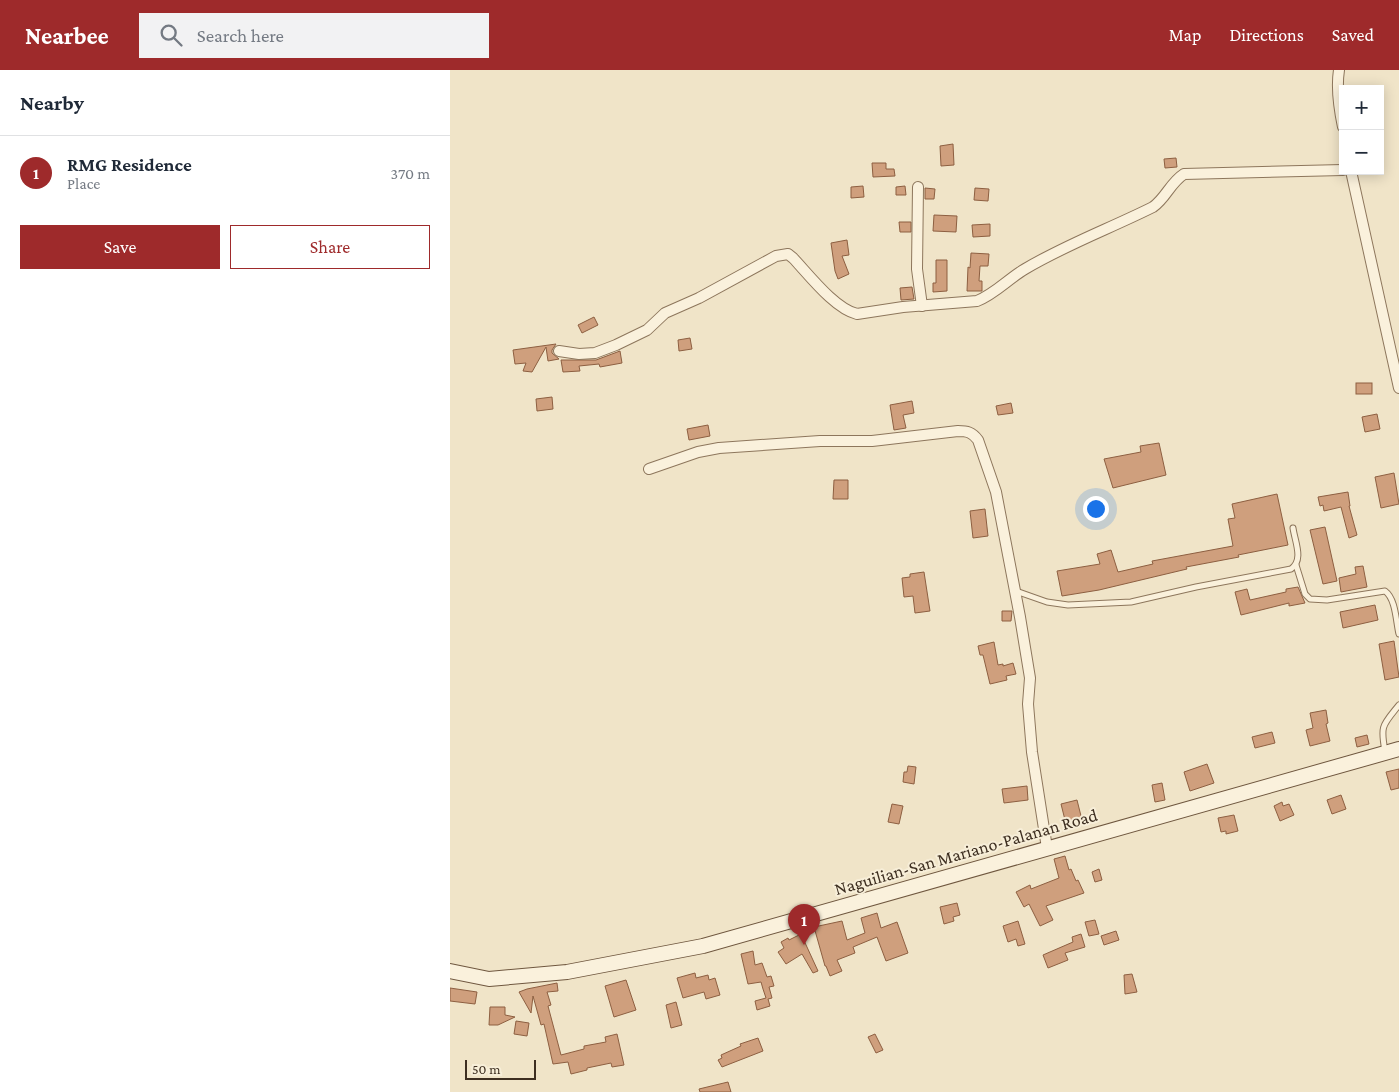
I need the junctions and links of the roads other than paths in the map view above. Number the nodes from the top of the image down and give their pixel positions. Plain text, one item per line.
1 (1339, 70) edge
2 (1339, 106) edge
3 (1339, 170) edge
4 (1352, 175) edge
5 (918, 187) dead end
6 (922, 306) junction
7 (560, 351) dead end
8 (1399, 388) edge
9 (649, 468) dead end
10 (1293, 528) dead end
11 (1296, 565) junction
12 (1016, 591) junction
13 (1399, 634) edge
14 (1399, 705) edge
15 (1399, 748) edge
16 (1385, 752) junction
17 (1047, 848) junction
18 (450, 971) edge

1 - 2 street
3 - 6 street
4 - 8 street
5 - 6 street
6 - 7 street
9 - 12 street
10 - 11 lane
11 - 12 lane
11 - 13 lane
12 - 17 street
14 - 16 lane
15 - 16 main road, Naguilian-San Mariano-Palanan Road
16 - 17 main road, Naguilian-San Mariano-Palanan Road
17 - 18 main road, Naguilian-San Mariano-Palanan Road

